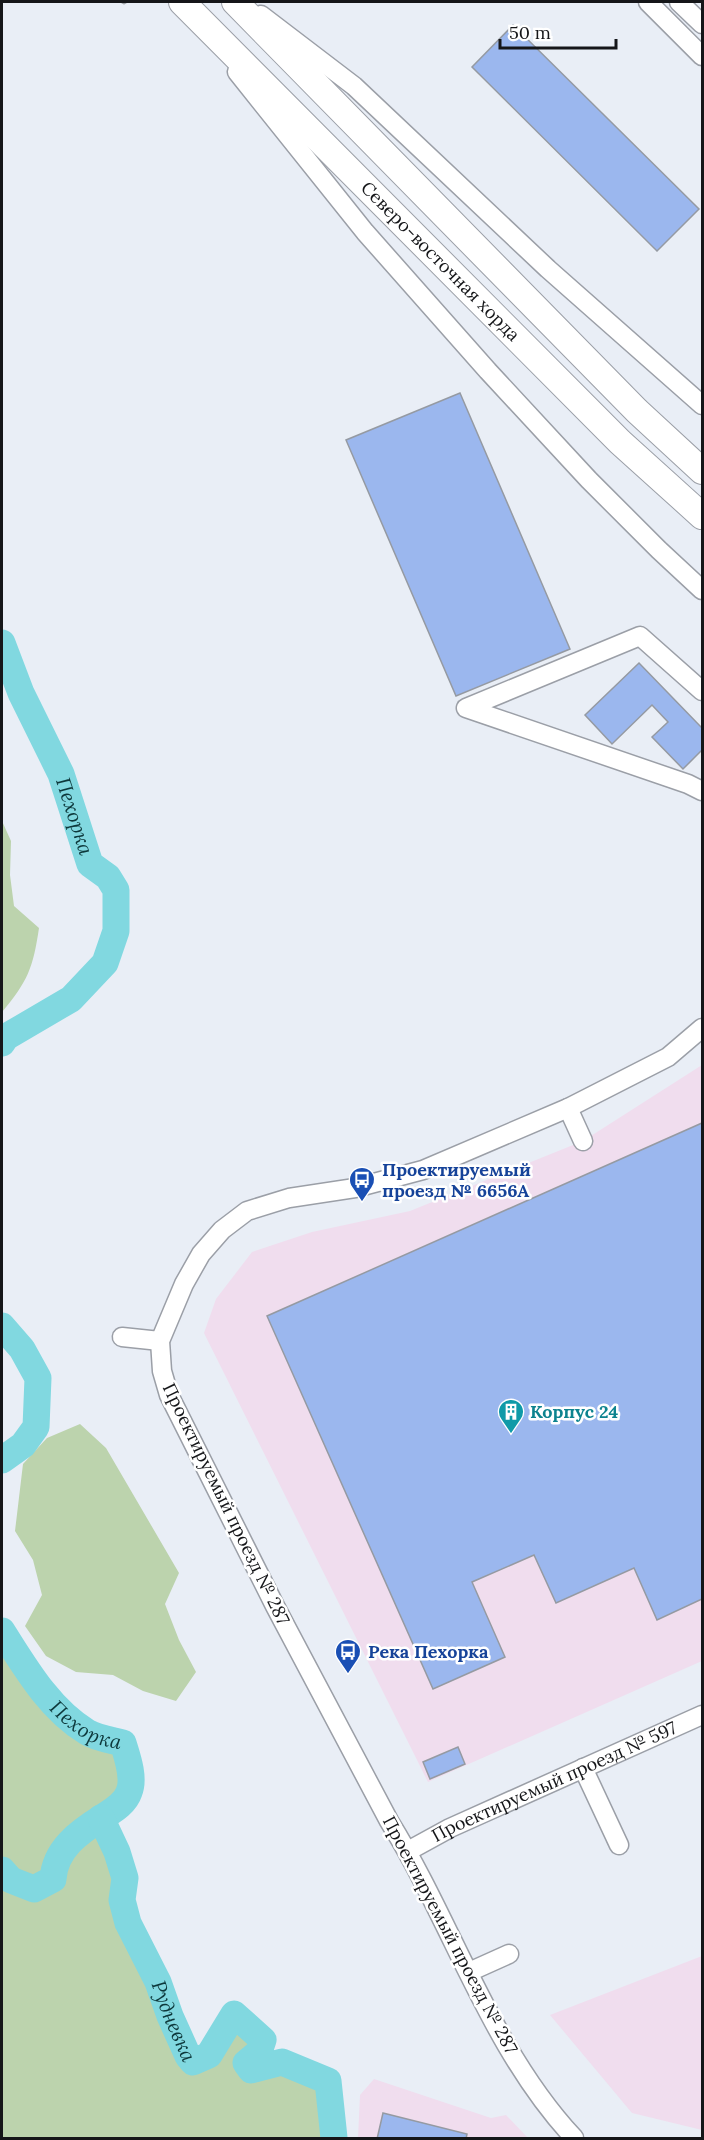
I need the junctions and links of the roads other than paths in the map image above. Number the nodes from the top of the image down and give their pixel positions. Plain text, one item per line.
1 (182, 2) edge
2 (235, 2) edge
3 (244, 2) edge
4 (648, 2) edge
5 (679, 2) edge
6 (702, 24) edge
7 (702, 56) edge
8 (702, 405) edge
9 (702, 471) edge
10 (702, 516) edge
11 (702, 590) edge
12 (702, 691) edge
13 (702, 791) edge
14 (702, 1028) edge
15 (568, 1108) junction
16 (584, 1141) dead end
17 (123, 1337) dead end
18 (160, 1341) junction
19 (702, 1715) edge
20 (583, 1768) junction
21 (619, 1845) dead end
22 (408, 1851) junction
23 (509, 1954) dead end
24 (469, 1972) junction
25 (574, 2139) edge

1 - 10 highway, Северо-восточная хорда
1 - 11 street
2 - 9 highway, Северо-восточная хорда
3 - 8 street
4 - 7 street
5 - 6 street
12 - 13 street
14 - 15 street, Проектируемый проезд № 287
15 - 16 street
15 - 18 street, Проектируемый проезд № 287
17 - 18 street
18 - 22 street, Проектируемый проезд № 287
19 - 20 street, Проектируемый проезд № 597
20 - 21 street
20 - 22 street, Проектируемый проезд № 597
22 - 24 street, Проектируемый проезд № 287
23 - 24 street
24 - 25 street, Проектируемый проезд № 287

